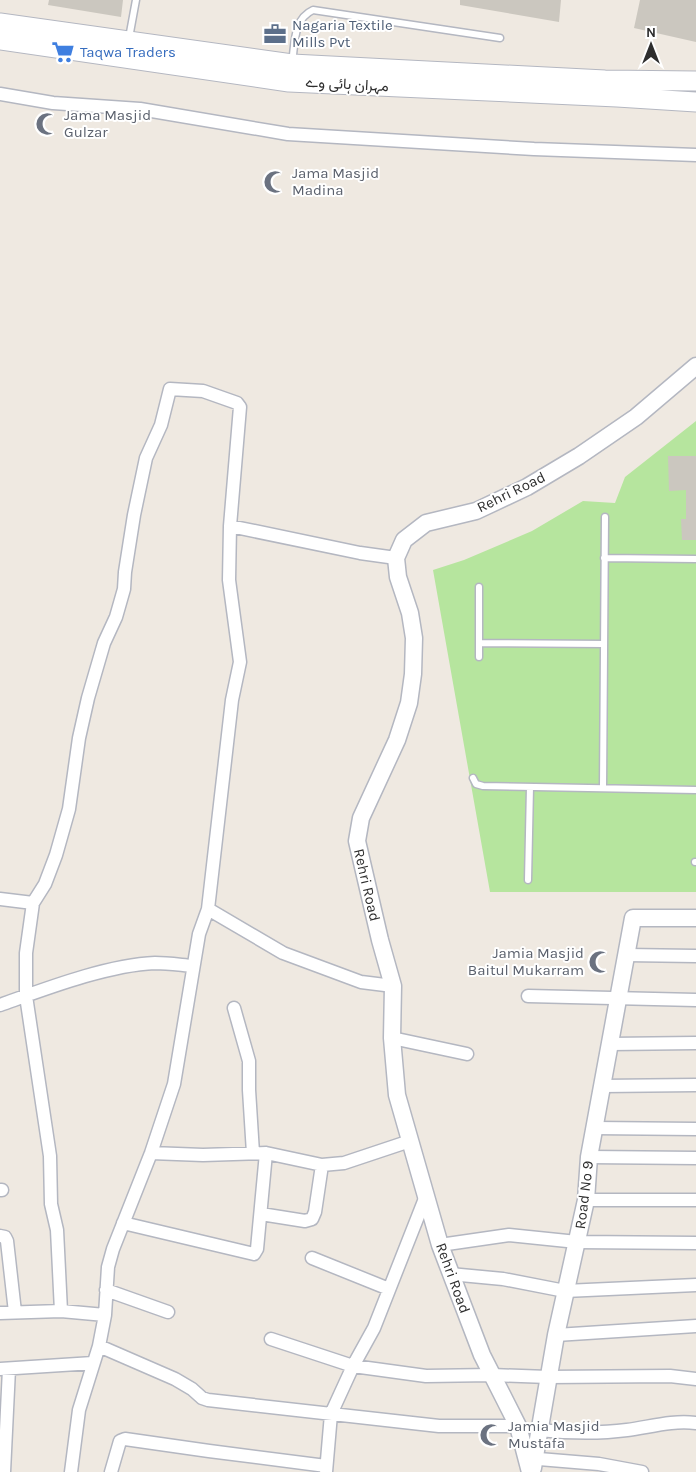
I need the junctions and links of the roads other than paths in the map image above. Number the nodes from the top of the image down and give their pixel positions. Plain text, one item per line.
1 (136, 0) edge
2 (0, 22) edge
3 (500, 38) dead end
4 (0, 40) edge
5 (129, 41) junction
6 (291, 73) junction
7 (696, 81) edge
8 (0, 94) edge
9 (696, 102) edge
10 (696, 155) edge
11 (696, 366) edge
12 (604, 517) dead end
13 (230, 526) junction
14 (396, 558) junction
15 (604, 558) junction
16 (696, 558) edge
17 (479, 587) dead end
18 (479, 644) junction
19 (604, 644) junction
20 (479, 657) dead end
21 (473, 778) dead end
22 (530, 787) junction
23 (604, 788) junction
24 (696, 790) edge
25 (528, 880) dead end
26 (0, 899) edge
27 (33, 903) junction
28 (208, 909) junction
29 (696, 918) edge
30 (626, 955) junction
31 (696, 956) edge
32 (193, 966) junction
33 (393, 986) junction
34 (26, 996) junction
35 (528, 996) dead end
36 (618, 998) junction
37 (696, 1000) edge
38 (0, 1005) edge
39 (234, 1008) dead end
40 (392, 1038) junction
41 (696, 1043) edge
42 (610, 1044) junction
43 (467, 1054) dead end
44 (696, 1085) edge
45 (602, 1086) junction
46 (594, 1128) junction
47 (696, 1129) edge
48 (410, 1141) junction
49 (151, 1153) junction
50 (253, 1153) junction
51 (266, 1153) junction
52 (589, 1157) junction
53 (696, 1158) edge
54 (322, 1165) junction
55 (426, 1196) junction
56 (586, 1200) junction
57 (696, 1200) edge
58 (261, 1214) junction
59 (123, 1223) junction
60 (0, 1236) edge
61 (577, 1242) junction
62 (696, 1243) edge
63 (440, 1245) junction
64 (312, 1258) dead end
65 (450, 1274) junction
66 (696, 1285) edge
67 (106, 1290) junction
68 (389, 1290) junction
69 (565, 1291) junction
70 (61, 1311) junction
71 (15, 1312) junction
72 (168, 1312) dead end
73 (0, 1313) edge
74 (106, 1315) junction
75 (696, 1326) edge
76 (556, 1335) junction
77 (271, 1339) dead end
78 (99, 1346) junction
79 (93, 1363) junction
80 (353, 1366) junction
81 (4, 1369) edge
82 (492, 1375) junction
83 (548, 1376) junction
84 (696, 1379) edge
85 (331, 1414) junction
86 (696, 1423) edge
87 (518, 1426) junction
88 (538, 1430) junction
89 (531, 1465) edge
90 (326, 1469) edge
91 (4, 1472) edge
92 (71, 1472) edge
93 (111, 1472) edge
94 (642, 1472) edge

1 - 5 lane
2 - 5 main road
3 - 6 lane
4 - 6 main road, مہران ہائی وے
5 - 6 main road
6 - 7 main road
6 - 9 main road, مہران ہائی وے
8 - 10 street
11 - 14 street, Rehri Road
12 - 15 lane
13 - 14 street
13 - 27 street
13 - 28 street
14 - 33 street, Rehri Road
15 - 16 lane
15 - 19 lane
17 - 18 lane
18 - 19 lane
18 - 20 lane
19 - 23 lane
21 - 22 lane
22 - 23 lane
22 - 25 lane
23 - 24 lane
26 - 27 street
27 - 34 street
28 - 32 street
28 - 33 street
29 - 30 street, Road No 9
30 - 31 street
30 - 36 street, Road No 9
32 - 34 street
32 - 49 street
33 - 40 street, Rehri Road
34 - 38 street
34 - 70 street
35 - 36 street
36 - 37 street
36 - 42 street, Road No 9
39 - 50 street
40 - 43 street
40 - 48 street, Rehri Road
41 - 42 street
42 - 45 street, Road No 9
44 - 45 street
45 - 46 street, Road No 9
46 - 47 street
46 - 52 street, Road No 9
48 - 54 street
48 - 55 street, Rehri Road
49 - 50 street
49 - 59 street
50 - 51 street
51 - 54 street
51 - 58 street
52 - 53 street
52 - 56 street, Road No 9
54 - 58 street
55 - 63 street, Rehri Road
55 - 68 street
56 - 57 street
56 - 61 street, Road No 9
58 - 59 street
59 - 67 street
60 - 71 street
61 - 62 street
61 - 63 street
61 - 69 street, Road No 9
63 - 65 street, Rehri Road
64 - 68 street
65 - 69 street
65 - 82 street, Rehri Road
66 - 69 street
67 - 72 street
67 - 74 street
68 - 80 street
69 - 76 street, Road No 9
70 - 71 street
70 - 74 street
71 - 73 street
74 - 78 street
75 - 76 street
76 - 83 street, Road No 9
77 - 80 street
78 - 79 street
78 - 85 street
79 - 81 street
79 - 92 street
80 - 82 street
80 - 85 street
81 - 91 street
82 - 83 street
82 - 87 street, Rehri Road
83 - 84 street
83 - 88 street, Road No 9
85 - 87 street
85 - 90 street
86 - 88 street
87 - 89 street, Rehri Road
88 - 89 street, Road No 9
89 - 94 street
90 - 93 street

